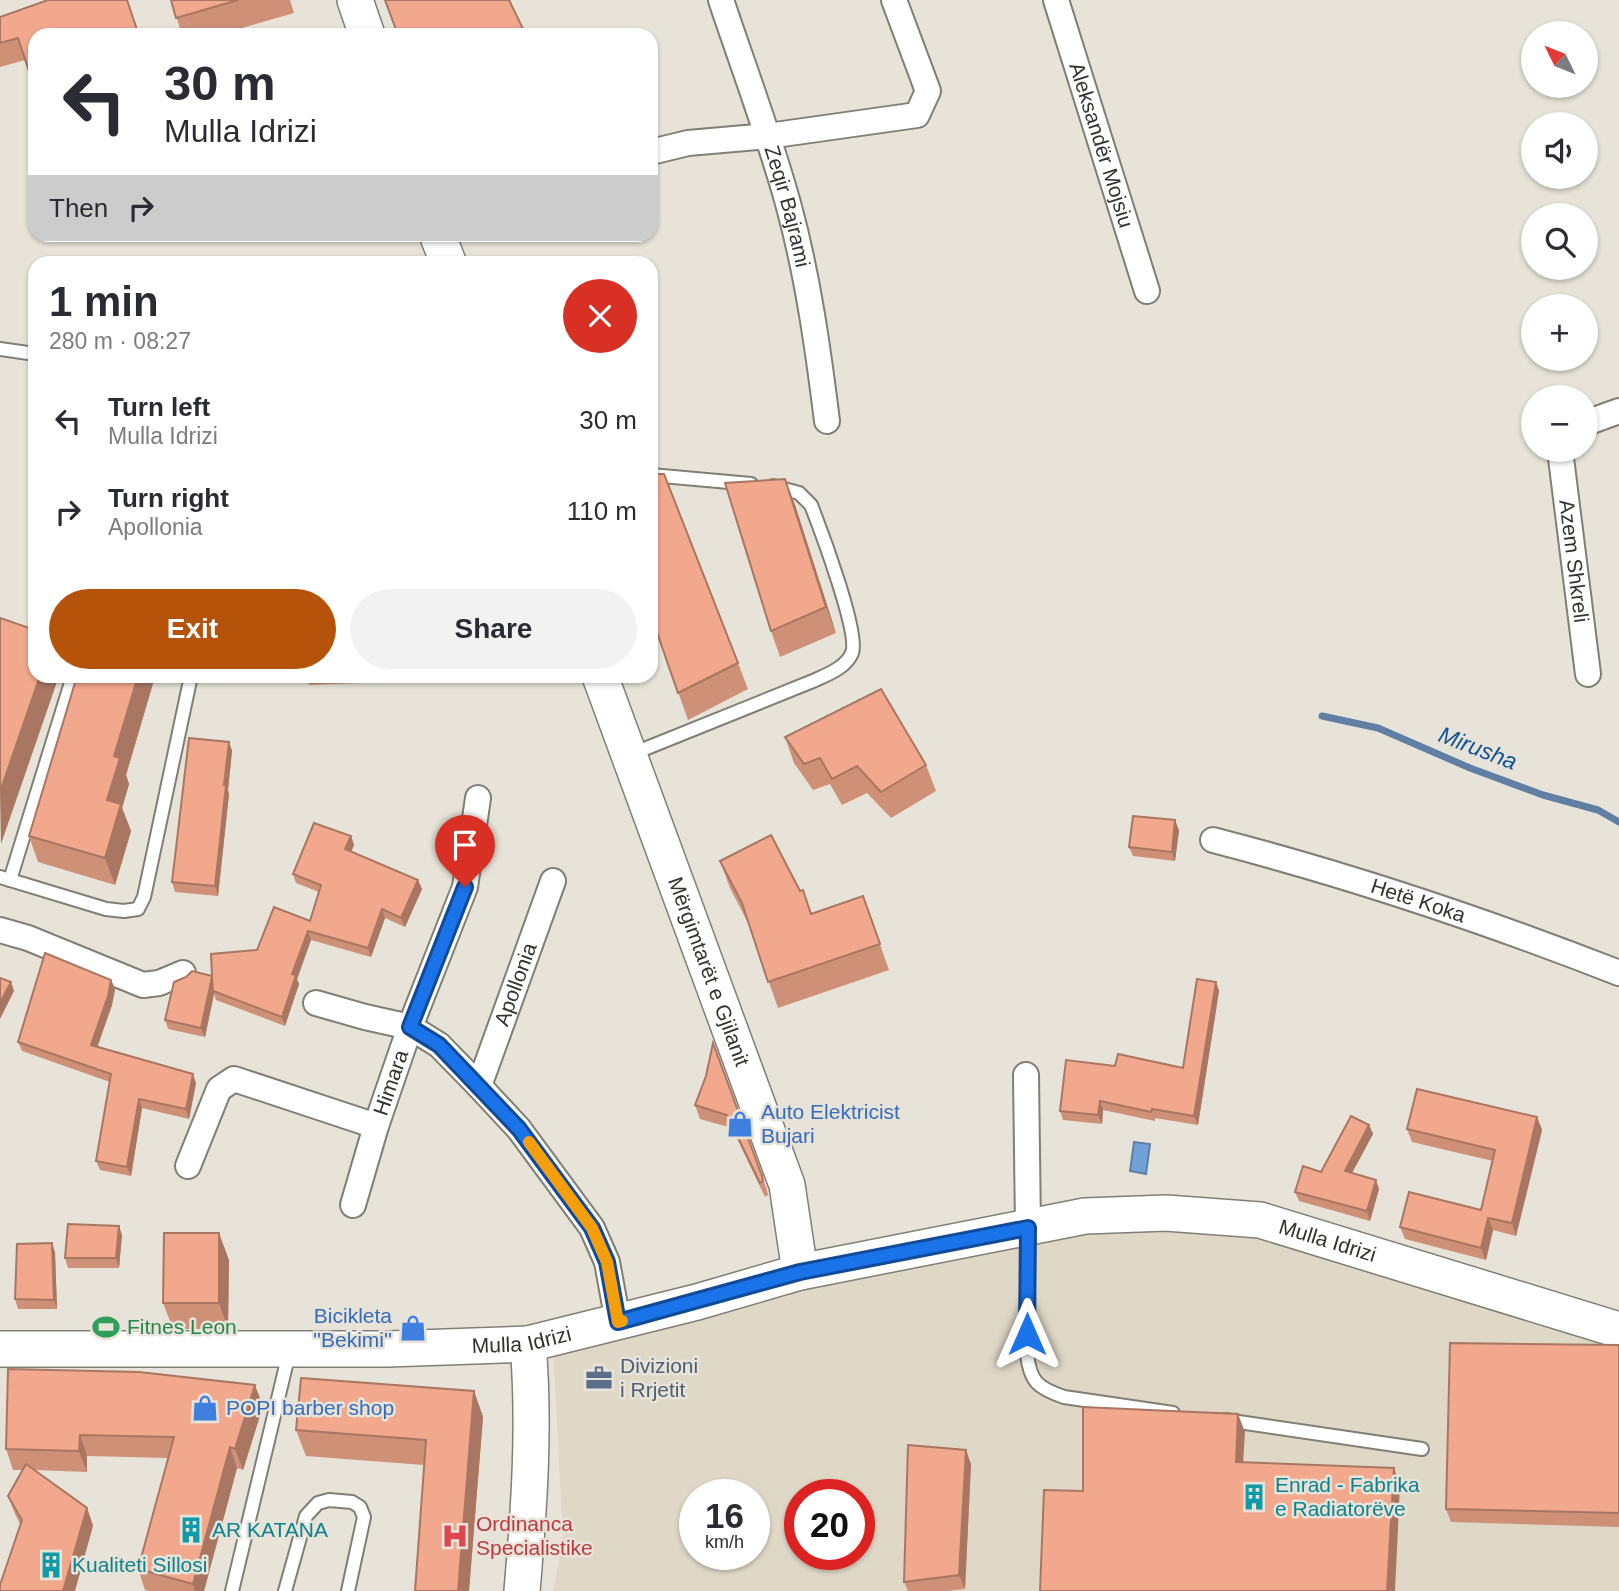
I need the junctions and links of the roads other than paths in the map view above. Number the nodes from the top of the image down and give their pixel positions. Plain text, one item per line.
1 (355, 0) edge
2 (721, 0) edge
3 (894, 0) edge
4 (1056, 0) edge
5 (365, 28) edge
6 (768, 136) junction
7 (658, 150) edge
8 (1147, 291) dead end
9 (0, 349) edge
10 (28, 353) edge
11 (1619, 411) edge
12 (1598, 419) edge
13 (827, 421) dead end
14 (1562, 462) edge
15 (658, 476) edge
16 (1588, 674) dead end
17 (71, 683) edge
18 (190, 683) edge
19 (603, 683) edge
20 (632, 765) junction
21 (478, 798) dead end
22 (1213, 840) dead end
23 (5, 878) edge
24 (553, 881) dead end
25 (0, 930) edge
26 (183, 973) dead end
27 (1619, 973) edge
28 (316, 1003) dead end
29 (410, 1027) junction
30 (1027, 1074) dead end
31 (479, 1086) junction
32 (376, 1126) junction
33 (188, 1166) dead end
34 (354, 1205) dead end
35 (1028, 1228) junction
36 (800, 1272) junction
37 (618, 1322) junction
38 (1619, 1330) edge
39 (528, 1344) junction
40 (0, 1349) edge
41 (290, 1349) junction
42 (1182, 1414) edge
43 (1209, 1418) edge
44 (1422, 1449) dead end
45 (232, 1591) edge
46 (285, 1591) edge
47 (348, 1591) edge
48 (522, 1591) edge

1 - 5 street
2 - 6 street, Zeqir Bajrami
3 - 6 street
4 - 8 street, Aleksandër Mojsiu
6 - 7 street
6 - 13 street, Zeqir Bajrami
9 - 10 lane
11 - 12 street
14 - 16 street, Azem Shkreli
15 - 20 lane
17 - 23 lane
18 - 23 lane
19 - 20 street, Mërgimtarët e Gjilanit
20 - 36 street, Mërgimtarët e Gjilanit
21 - 29 street, Himara
22 - 27 street, Hetë Koka
24 - 31 street, Apollonia
25 - 26 street
28 - 29 street
29 - 31 street
29 - 32 street, Himara
30 - 35 street
31 - 37 street
32 - 33 street, Himara
32 - 34 street, Himara
35 - 36 street, Mulla Idrizi
35 - 38 street, Mulla Idrizi
35 - 42 lane
36 - 37 street, Mulla Idrizi
37 - 39 street, Mulla Idrizi
39 - 41 street, Mulla Idrizi
39 - 48 street
40 - 41 street, Mulla Idrizi
41 - 45 lane
43 - 44 lane
46 - 47 lane

